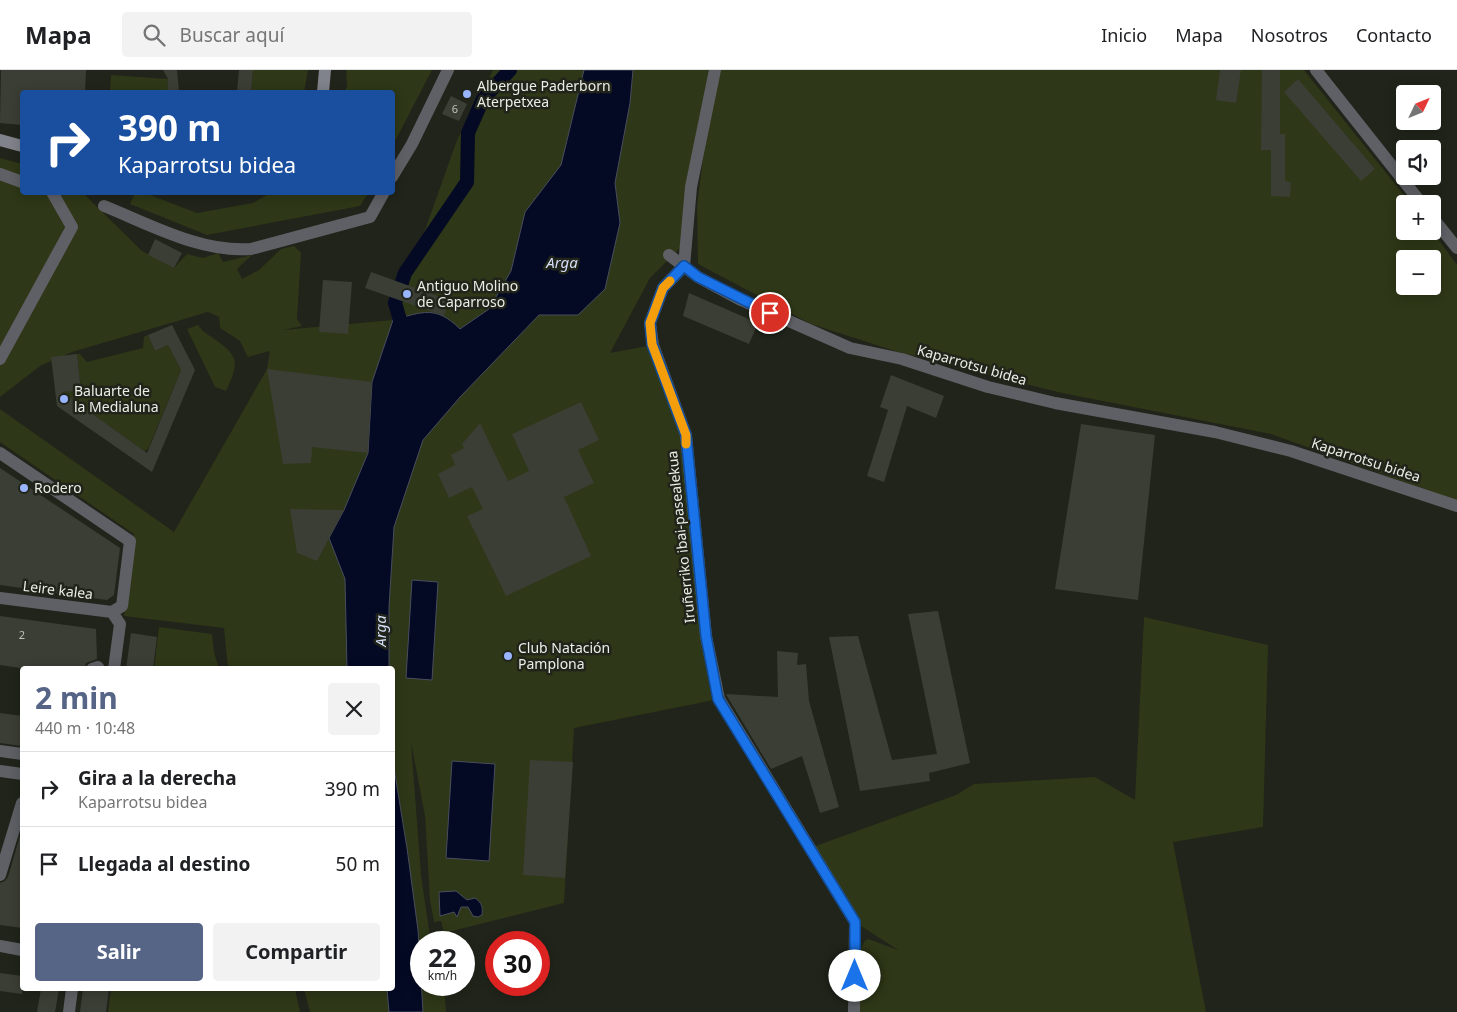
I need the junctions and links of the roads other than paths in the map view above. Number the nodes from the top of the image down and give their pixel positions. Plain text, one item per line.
1 (325, 70) edge
2 (448, 70) edge
3 (715, 70) edge
4 (1316, 70) edge
5 (323, 90) edge
6 (0, 140) edge
7 (20, 145) edge
8 (395, 173) edge
9 (0, 174) edge
10 (20, 181) edge
11 (54, 195) edge
12 (382, 195) edge
13 (1415, 195) edge
14 (104, 206) dead end
15 (1441, 228) edge
16 (1457, 248) edge
17 (669, 255) dead end
18 (684, 266) junction
19 (0, 358) edge
20 (0, 453) edge
21 (1457, 506) edge
22 (0, 598) edge
23 (112, 612) junction
24 (114, 666) edge
25 (0, 751) edge
26 (20, 754) edge
27 (0, 771) edge
28 (20, 774) edge
29 (20, 810) edge
30 (0, 875) edge
31 (0, 946) edge
32 (20, 950) edge
33 (72, 991) edge
34 (68, 1012) edge
35 (854, 1012) edge

1 - 5 main road
2 - 8 street
3 - 18 street
4 - 13 street
6 - 7 main road
9 - 10 street
11 - 19 street
12 - 14 street
15 - 16 street
17 - 18 street
18 - 21 street, Kaparrotsu bidea
18 - 35 street, Iruñerriko ibai-pasealekua
20 - 23 street
22 - 23 street, Leire kalea
23 - 24 street
25 - 26 street
27 - 28 street
29 - 30 street
31 - 32 street
33 - 34 street

